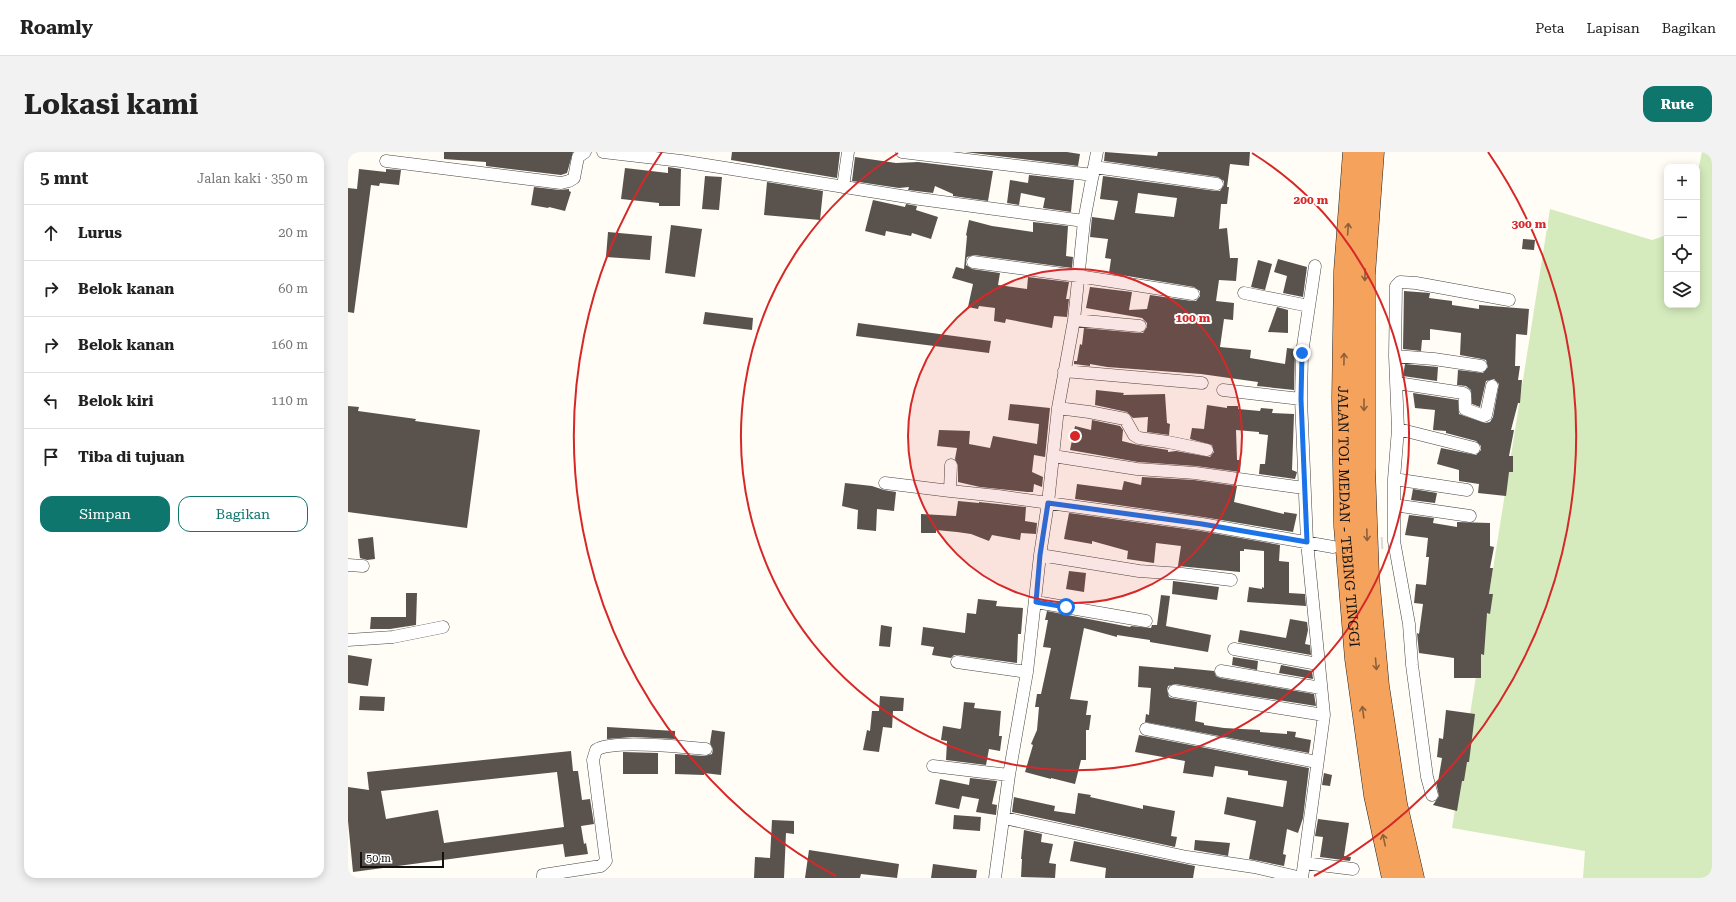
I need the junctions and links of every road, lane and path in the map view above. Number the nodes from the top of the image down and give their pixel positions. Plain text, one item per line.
1 (585, 152) edge
2 (603, 152) edge
3 (848, 152) edge
4 (902, 152) edge
5 (1097, 152) edge
6 (1354, 152) edge
7 (1373, 152) edge
8 (658, 155) edge
9 (386, 161) dead end
10 (1094, 171) junction
11 (1217, 184) dead end
12 (843, 187) junction
13 (1084, 220) junction
14 (973, 262) dead end
15 (1315, 266) dead end
16 (1078, 276) junction
17 (1244, 293) dead end
18 (1193, 294) dead end
19 (1509, 300) dead end
20 (1309, 306) junction
21 (1074, 320) junction
22 (1140, 326) dead end
23 (1395, 356) junction
24 (1481, 366) dead end
25 (1064, 372) junction
26 (1202, 383) dead end
27 (1397, 383) junction
28 (1492, 386) dead end
29 (1223, 390) dead end
30 (1301, 399) junction
31 (1058, 408) junction
32 (1398, 429) junction
33 (1474, 448) dead end
34 (1207, 450) dead end
35 (1053, 456) junction
36 (951, 464) dead end
37 (1394, 479) junction
38 (886, 483) dead end
39 (1304, 488) junction
40 (1466, 490) dead end
41 (950, 491) junction
42 (1048, 503) junction
43 (1394, 505) junction
44 (1470, 516) dead end
45 (1307, 542) junction
46 (1334, 547) dead end
47 (1040, 555) junction
48 (348, 565) edge
49 (363, 566) dead end
50 (1231, 580) dead end
51 (1036, 602) junction
52 (1146, 621) dead end
53 (443, 626) dead end
54 (348, 640) edge
55 (1234, 649) dead end
56 (957, 662) dead end
57 (1318, 664) junction
58 (1221, 671) dead end
59 (1027, 672) junction
60 (1321, 688) junction
61 (1174, 691) dead end
62 (1324, 715) junction
63 (1146, 729) dead end
64 (706, 749) dead end
65 (1317, 762) junction
66 (933, 766) dead end
67 (1009, 775) junction
68 (1432, 795) dead end
69 (1004, 818) junction
70 (1304, 863) junction
71 (1353, 869) dead end
72 (543, 878) edge
73 (995, 878) edge
74 (1302, 878) edge
75 (1393, 878) edge
76 (1413, 878) edge

1 - 9 street
2 - 8 street
3 - 12 street
4 - 10 street
5 - 10 street
75 -> 6 highway, JALAN TOL MEDAN - TEBING TINGGI
7 -> 76 highway, JALAN TOL MEDAN - TEBING TINGGI
8 - 12 street
10 - 11 street
10 - 13 street
12 - 13 street
13 - 16 street
14 - 16 street
15 - 20 street
16 - 18 street
16 - 21 street
17 - 20 street
19 - 23 street
20 - 30 street
21 - 22 street
21 - 25 street
23 - 24 street
23 - 27 street
25 - 26 street
25 - 31 street
27 - 28 street
27 - 32 street
29 - 30 street
30 - 39 street
31 - 34 street
31 - 35 street
32 - 33 street
32 - 37 street
35 - 39 street
35 - 42 street
36 - 41 street
37 - 40 street
37 - 43 street
38 - 41 street
39 - 45 street
41 - 42 street
42 - 45 street
42 - 47 street
43 - 44 street
43 - 68 street
45 - 46 street
45 - 57 street
47 - 50 street
47 - 51 street
48 - 49 street
51 - 52 street
51 - 59 street
53 - 54 street
55 - 57 street
56 - 59 street
57 - 60 street
58 - 60 street
59 - 67 street
60 - 62 street
61 - 62 street
62 - 65 street
63 - 65 street
64 - 72 street
65 - 70 street
66 - 67 street
67 - 69 street
69 - 73 street
69 - 74 street
70 - 71 street
70 - 74 street

